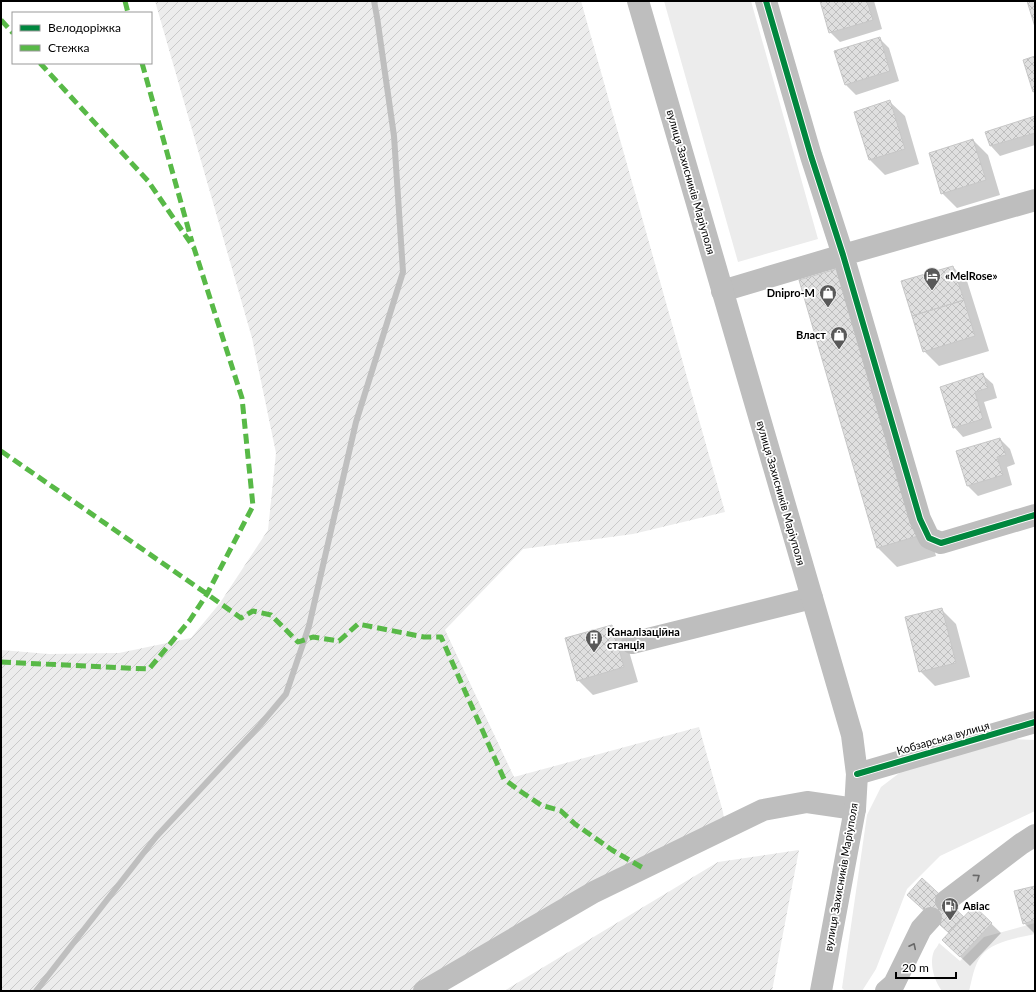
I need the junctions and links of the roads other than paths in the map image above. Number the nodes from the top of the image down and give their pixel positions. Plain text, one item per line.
1 (638, 1) edge
2 (766, 1) edge
3 (1035, 200) edge
4 (843, 255) junction
5 (722, 291) junction
6 (1035, 515) edge
7 (812, 598) junction
8 (632, 643) dead end
9 (1035, 722) edge
10 (857, 774) junction
11 (855, 809) junction
12 (1035, 835) edge
13 (946, 901) dead end
14 (931, 918) dead end
15 (896, 989) edge
16 (424, 991) edge
17 (821, 991) edge

1 - 5 street, вулиця Захисників Маріуполя
2 - 4 street
3 - 4 street
4 - 5 street
4 - 6 street
5 - 7 street, вулиця Захисників Маріуполя
7 - 8 street
7 - 10 street, вулиця Захисників Маріуполя
9 - 10 street, Кобзарська вулиця
10 - 11 street, вулиця Захисників Маріуполя
11 - 16 street
11 - 17 street, вулиця Захисників Маріуполя
13 -> 12 street
15 -> 14 street

